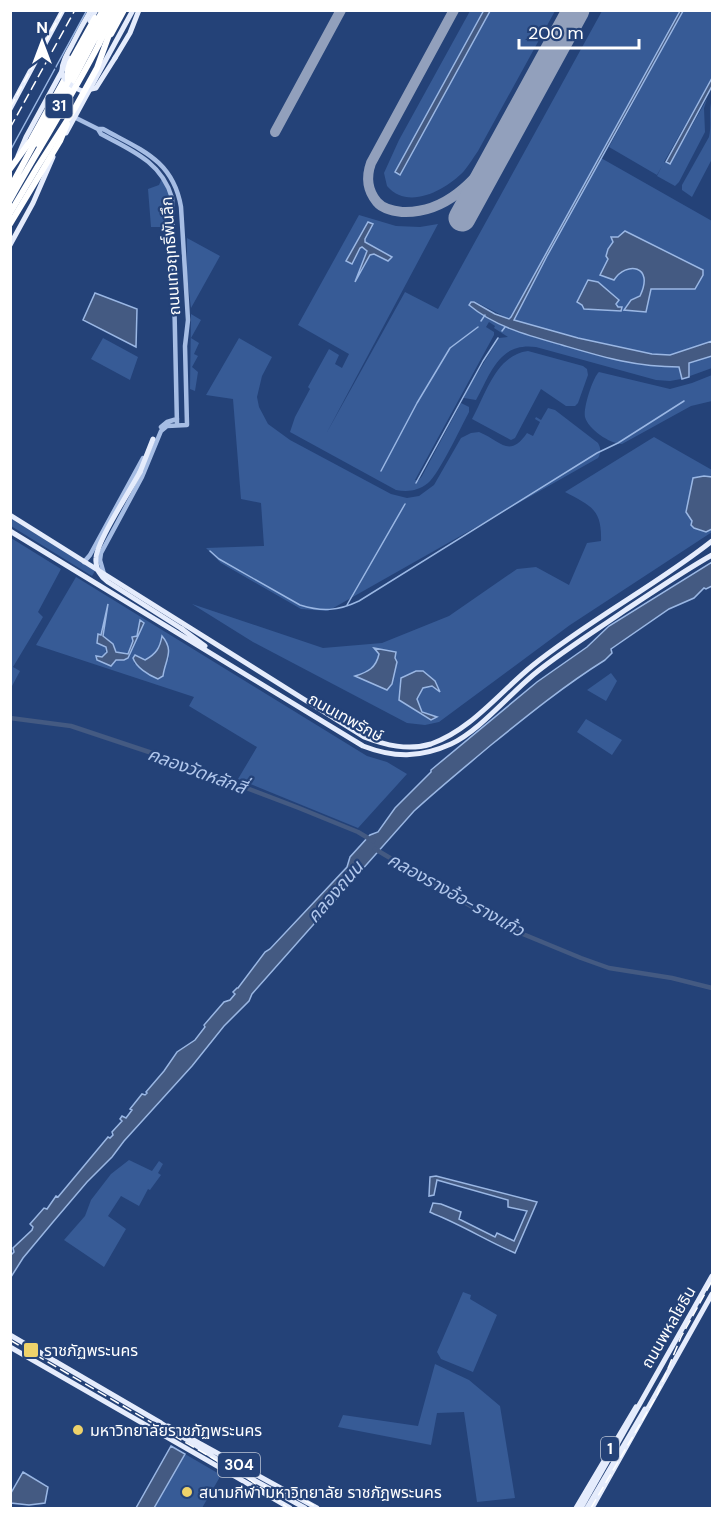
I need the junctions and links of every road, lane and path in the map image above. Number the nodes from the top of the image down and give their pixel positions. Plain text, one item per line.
1 (63, 10) edge
2 (91, 10) edge
3 (103, 10) edge
4 (117, 10) edge
5 (124, 10) edge
6 (137, 12) edge
7 (70, 85) junction
8 (10, 109) edge
9 (74, 117) junction
10 (98, 129) junction
11 (10, 169) edge
12 (171, 175) junction
13 (165, 178) junction
14 (10, 188) edge
15 (179, 195) junction
16 (172, 198) junction
17 (10, 202) edge
18 (10, 213) edge
19 (10, 224) edge
20 (10, 244) edge
21 (187, 311) junction
22 (176, 314) junction
23 (177, 422) junction
24 (153, 439) junction
25 (10, 515) edge
26 (10, 531) edge
27 (712, 543) edge
28 (93, 550) junction
29 (101, 553) junction
30 (712, 554) edge
31 (84, 562) junction
32 (104, 574) junction
33 (213, 654) junction
34 (712, 1276) edge
35 (712, 1294) edge
36 (10, 1335) edge
37 (10, 1347) edge
38 (647, 1391) junction
39 (655, 1396) junction
40 (161, 1423) junction
41 (290, 1509) edge
42 (305, 1509) edge
43 (317, 1509) edge
44 (576, 1509) edge
45 (581, 1509) edge
46 (587, 1509) edge
47 (592, 1509) edge

1 - 8 main road
2 - 7 main road, bridge
3 - 7 highway, bridge
3 - 11 highway, 31
3 - 14 highway, 31, bridge
3 - 17 highway, 31
4 - 17 highway, 31, bridge
4 - 18 highway, bridge
5 - 19 highway
6 - 7 main road, bridge
6 - 9 main road, 31
9 - 10 street, ถนนเทวฤทธิ์พันลึก
9 - 20 main road, 31
10 - 12 street, ถนนเทวฤทธิ์พันลึก
10 - 13 street, ถนนเทวฤทธิ์พันลึก
12 - 13 street
12 - 15 street, ถนนเทวฤทธิ์พันลึก
13 - 16 street, ถนนเทวฤทธิ์พันลึก
15 - 16 street
15 - 21 street, ถนนเทวฤทธิ์พันลึก
16 - 22 street, ถนนเทวฤทธิ์พันลึก
21 - 22 street
21 - 23 street, ถนนเทวฤทธิ์พันลึก
22 - 23 street, ถนนเทวฤทธิ์พันลึก
23 - 24 street
23 - 29 street
24 - 28 street
24 - 33 main road, bridge
25 - 31 main road, ถนนเทพรักษ์
26 - 33 main road, ถนนเทพรักษ์
27 - 32 main road, ถนนเทพรักษ์
28 - 29 street
28 - 31 street
29 - 32 street
30 - 33 main road, ถนนเทพรักษ์
31 - 32 main road, ถนนเทพรักษ์
34 - 38 main road, ถนนพหลโยธิน
35 - 39 main road, ถนนพหลโยธิน
36 - 40 main road, 304
37 - 41 main road, 304
38 - 44 main road, ถนนพหลโยธิน / 1
38 - 45 main road, ถนนพหลโยธิน / 1
39 - 46 main road, ถนนพหลโยธิน / 1
39 - 47 main road, ถนนพหลโยธิน / 1
40 - 42 main road, 304
40 - 43 main road, 304

